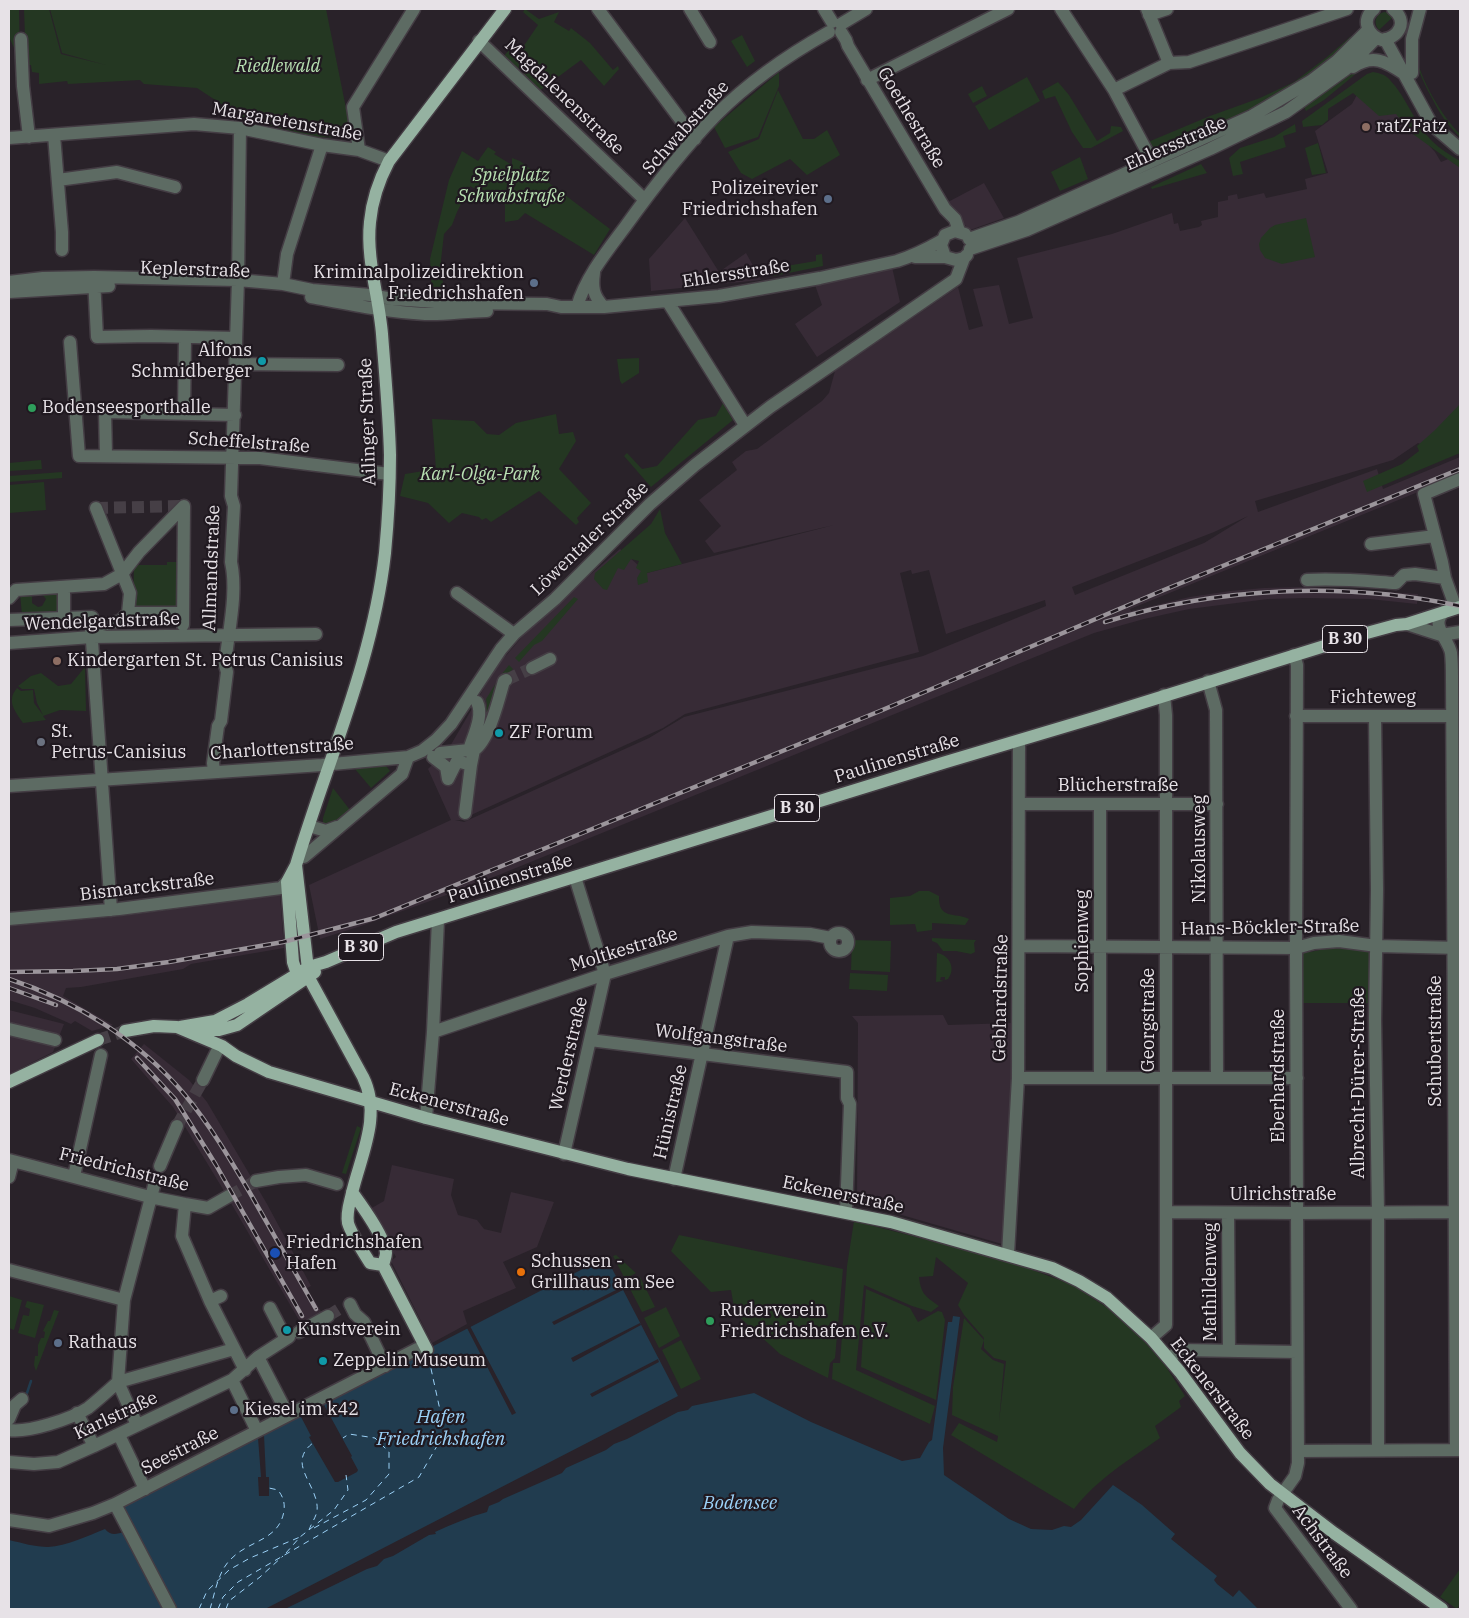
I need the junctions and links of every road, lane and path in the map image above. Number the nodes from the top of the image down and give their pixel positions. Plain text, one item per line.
1 (414, 9) edge
2 (505, 9) edge
3 (600, 9) edge
4 (692, 9) edge
5 (824, 9) edge
6 (866, 9) edge
7 (1008, 9) edge
8 (1061, 9) edge
9 (1167, 9) edge
10 (1346, 9) edge
11 (1420, 9) edge
12 (1371, 10) edge
13 (1399, 11) edge
14 (1148, 12) edge
15 (836, 29) junction
16 (1381, 36) junction
17 (21, 39) dead end
18 (479, 41) junction
19 (710, 42) dead end
20 (1169, 63) junction
21 (1408, 74) junction
22 (867, 80) junction
23 (1114, 90) junction
24 (1291, 109) junction
25 (240, 128) junction
26 (54, 135) junction
27 (29, 137) junction
28 (9, 138) edge
29 (695, 139) junction
30 (1460, 139) edge
31 (322, 145) junction
32 (1460, 149) edge
33 (359, 150) junction
34 (388, 161) junction
35 (1152, 161) junction
36 (58, 180) junction
37 (175, 187) dead end
38 (645, 200) junction
39 (945, 209) junction
40 (943, 238) junction
41 (960, 249) junction
42 (62, 250) dead end
43 (913, 256) junction
44 (594, 273) junction
45 (94, 281) junction
46 (9, 282) edge
47 (238, 284) junction
48 (283, 284) junction
49 (9, 292) edge
50 (668, 302) junction
51 (378, 303) junction
52 (577, 307) junction
53 (604, 307) junction
54 (186, 338) junction
55 (236, 338) junction
56 (70, 342) dead end
57 (236, 364) junction
58 (338, 365) dead end
59 (184, 413) junction
60 (235, 415) junction
61 (745, 424) junction
62 (106, 455) junction
63 (232, 457) junction
64 (389, 474) junction
65 (1460, 479) edge
66 (96, 508) dead end
67 (1435, 536) junction
68 (1371, 544) dead end
69 (122, 574) junction
70 (1445, 578) junction
71 (1307, 580) dead end
72 (64, 587) junction
73 (457, 593) dead end
74 (9, 598) edge
75 (1458, 604) edge
76 (1444, 612) junction
77 (128, 613) junction
78 (64, 617) junction
79 (9, 620) edge
80 (1402, 625) junction
81 (91, 632) junction
82 (1460, 632) edge
83 (316, 634) dead end
84 (514, 634) junction
85 (228, 635) junction
86 (1441, 635) junction
87 (9, 643) edge
88 (1294, 655) junction
89 (550, 659) dead end
90 (532, 668) tunnel mouth
91 (506, 680) tunnel mouth
92 (1208, 681) junction
93 (1164, 695) junction
94 (477, 702) dead end
95 (1296, 716) junction
96 (1375, 716) junction
97 (1451, 716) junction
98 (1019, 741) junction
99 (408, 757) junction
100 (330, 764) junction
101 (471, 765) junction
102 (214, 771) junction
103 (102, 779) junction
104 (9, 786) edge
105 (1020, 804) junction
106 (1100, 804) junction
107 (1166, 804) junction
108 (1217, 804) junction
109 (465, 813) dead end
110 (309, 826) junction
111 (342, 826) junction
112 (298, 861) junction
113 (575, 877) junction
114 (1456, 881) edge
115 (287, 882) junction
116 (115, 909) junction
117 (9, 919) edge
118 (438, 920) junction
119 (728, 936) junction
120 (831, 938) dead end
121 (1020, 946) junction
122 (1377, 946) junction
123 (1100, 947) junction
124 (1166, 947) junction
125 (1217, 948) junction
126 (1296, 948) junction
127 (1456, 948) edge
128 (305, 973) junction
129 (605, 974) junction
130 (235, 1011) junction
131 (178, 1027) junction
132 (9, 1029) edge
133 (219, 1030) junction
134 (125, 1031) tunnel mouth
135 (433, 1032) junction
136 (55, 1040) dead end
137 (98, 1040) tunnel mouth
138 (590, 1040) junction
139 (220, 1048) junction
140 (702, 1054) junction
141 (101, 1055) dead end
142 (1100, 1077) junction
143 (1018, 1078) junction
144 (1166, 1078) junction
145 (1216, 1078) junction
146 (1297, 1078) junction
147 (203, 1080) tunnel mouth
148 (9, 1082) edge
149 (371, 1102) junction
150 (426, 1118) junction
151 (177, 1126) tunnel mouth
152 (564, 1154) junction
153 (11, 1160) edge
154 (160, 1166) dead end
155 (74, 1176) junction
156 (9, 1177) edge
157 (674, 1179) junction
158 (256, 1181) tunnel mouth
159 (155, 1182) dead end
160 (338, 1184) dead end
161 (352, 1192) junction
162 (229, 1196) tunnel mouth
163 (150, 1197) junction
164 (185, 1204) junction
165 (846, 1212) junction
166 (1166, 1212) junction
167 (1378, 1212) junction
168 (1457, 1212) edge
169 (1228, 1213) junction
170 (1297, 1214) junction
171 (1008, 1254) junction
172 (383, 1265) junction
173 (9, 1270) edge
174 (124, 1300) junction
175 (347, 1304) dead end
176 (270, 1308) dead end
177 (328, 1316) tunnel mouth
178 (292, 1336) junction
179 (1151, 1338) junction
180 (234, 1349) junction
181 (422, 1350) joint
182 (1228, 1351) junction
183 (1297, 1352) junction
184 (258, 1357) junction
185 (1168, 1358) junction
186 (385, 1366) junction
187 (245, 1370) junction
188 (232, 1380) junction
189 (118, 1382) junction
190 (9, 1399) edge
191 (78, 1413) junction
192 (288, 1415) junction
193 (9, 1419) edge
194 (137, 1425) junction
195 (9, 1430) edge
196 (257, 1432) junction
197 (119, 1434) junction
198 (94, 1446) junction
199 (1378, 1450) junction
200 (1458, 1450) edge
201 (1298, 1451) junction
202 (9, 1462) edge
203 (145, 1488) junction
204 (1283, 1494) junction
205 (115, 1504) junction
206 (9, 1520) edge
207 (170, 1609) edge
208 (1351, 1609) edge
209 (1442, 1609) edge

1 - 33 street
2 - 18 main road, Ailinger Straße
3 - 29 street
4 - 19 street
5 - 15 street, Goethestraße
6 - 15 street, Schwabstraße
7 - 22 street
8 - 23 street
9 - 14 street
10 - 20 street
11 - 21 street
12 - 16 street
13 - 16 street
14 - 20 street
15 - 22 street, Goethestraße
15 - 29 street, Schwabstraße
16 - 21 street
16 - 24 street, Ehlersstraße
16 - 35 street, Ehlersstraße
17 - 27 street
18 - 34 main road, Ailinger Straße
18 - 38 street, Magdalenenstraße
20 - 23 street
21 - 24 street
21 - 30 street
21 - 32 street
22 - 39 street, Goethestraße
23 - 35 street
24 - 41 street, Ehlersstraße
25 - 26 street, Margaretenstraße
25 - 31 street, Margaretenstraße
25 - 47 street, Allmandstraße
26 - 27 street, Margaretenstraße
26 - 36 street
27 - 28 street, Margaretenstraße
29 - 38 street, Schwabstraße
31 - 33 street, Margaretenstraße
31 - 48 street
33 - 34 street, Margaretenstraße
34 - 51 main road, Ailinger Straße
35 - 41 street, Ehlersstraße
36 - 37 street
36 - 42 street
38 - 44 street, Schwabstraße
39 - 40 street
39 - 41 street, Goethestraße
40 - 41 street, Ehlersstraße
40 - 41 street
40 - 43 street, Ehlersstraße
41 - 43 street, Ehlersstraße
41 - 61 street, Löwentaler Straße
43 - 50 street, Ehlersstraße
44 - 52 street, Schwabstraße
44 - 53 street
45 - 46 street, Keplerstraße
45 - 47 street, Keplerstraße
45 - 49 street, Keplerstraße
45 - 54 street
47 - 48 street, Keplerstraße
47 - 51 street, Keplerstraße
47 - 55 street, Allmandstraße
48 - 51 street, Keplerstraße
50 - 53 street, Ehlersstraße
50 - 61 street
51 - 52 street, Ehlersstraße
51 - 64 main road, Ailinger Straße
52 - 53 street, Ehlersstraße
54 - 55 street
54 - 59 street
55 - 57 street, Allmandstraße
56 - 62 street, Scheffelstraße
57 - 58 street
57 - 60 street, Allmandstraße
59 - 60 street, Scheffelstraße
59 - 62 street, Scheffelstraße
60 - 63 street, Allmandstraße
61 - 84 street, Löwentaler Straße
62 - 63 street, Scheffelstraße
63 - 64 street, Scheffelstraße
63 - 85 street, Allmandstraße
64 - 100 main road, Ailinger Straße
65 - 67 street
66 - 69 street
67 - 68 street
67 - 70 street
69 - 72 street
69 - 77 street
69 - 77 street
70 - 71 street
70 - 75 street
72 - 74 street
72 - 78 street
73 - 84 street
75 - 76 main road, Paulinenstraße / B 30
75 - 80 main road, Paulinenstraße / B 30
76 - 80 main road, Paulinenstraße / B 30
76 - 86 street
77 - 81 street
78 - 79 street
78 - 81 street
80 - 86 street
80 - 88 main road, Paulinenstraße / B 30
81 - 85 street, Wendelgardstraße
81 - 87 street, Wendelgardstraße
81 - 103 street
82 - 86 street
83 - 85 street, Wendelgardstraße
84 - 99 street, Löwentaler Straße
85 - 102 street, Allmandstraße
86 - 97 street, Schubertstraße
88 - 92 main road, Paulinenstraße / B 30
88 - 95 street, Eberhardstraße
89 - 90 street
91 - 101 street
92 - 93 main road, Paulinenstraße / B 30
92 - 108 street, Nikolausweg
93 - 98 main road, Paulinenstraße / B 30
93 - 107 street, Georgstraße
94 - 101 street
95 - 96 street, Fichteweg
95 - 126 street, Eberhardstraße
96 - 97 street, Fichteweg
96 - 122 street, Albrecht-Dürer-Straße
97 - 114 street, Schubertstraße
98 - 105 street, Gebhardstraße
98 - 113 main road, Paulinenstraße / B 30
99 - 100 street, Charlottenstraße
99 - 111 street
100 - 102 street, Charlottenstraße
100 - 110 main road, Ailinger Straße
101 - 109 street
102 - 103 street, Charlottenstraße
103 - 104 street, Charlottenstraße
103 - 116 street
105 - 106 street, Blücherstraße
105 - 121 street, Gebhardstraße
106 - 107 street, Blücherstraße
106 - 123 street, Sophienweg
107 - 108 street, Blücherstraße
107 - 124 street, Georgstraße
108 - 125 street, Nikolausweg
110 - 111 street
110 - 112 main road, Ailinger Straße
111 - 112 street
112 - 115 main road, Ailinger Straße
112 - 128 main road, Ailinger Straße
113 - 118 main road, Paulinenstraße / B 30
113 - 129 street, Werderstraße
114 - 127 street, Schubertstraße
115 - 116 street, Bismarckstraße
115 - 128 main road
116 - 117 street, Bismarckstraße
118 - 128 main road, Paulinenstraße / B 30
118 - 135 street
119 - 120 street, Moltkestraße
119 - 129 street, Moltkestraße
119 - 140 street, Hünistraße
121 - 123 street, Hans-Böckler-Straße
121 - 143 street, Gebhardstraße
122 - 126 street, Hans-Böckler-Straße
122 - 127 street, Hans-Böckler-Straße
122 - 167 street, Albrecht-Dürer-Straße
123 - 124 street, Hans-Böckler-Straße
123 - 142 street, Sophienweg
124 - 125 street, Hans-Böckler-Straße
124 - 144 street, Georgstraße
125 - 126 street, Hans-Böckler-Straße
125 - 145 street, Nikolausweg
126 - 146 street, Eberhardstraße
127 - 168 street, Schubertstraße
128 - 130 main road, Paulinenstraße / B 30
128 - 133 main road, Paulinenstraße
128 - 149 main road
129 - 135 street, Moltkestraße
129 - 138 street, Werderstraße
130 - 131 main road, Paulinenstraße
130 - 133 main road, B 30
131 - 133 main road, Paulinenstraße
131 - 134 main road, Eckenerstraße
131 - 139 main road, Eckenerstraße
132 - 136 street
133 - 139 main road
135 - 150 street
137 - 148 main road
138 - 140 street, Wolfgangstraße
138 - 152 street, Werderstraße
139 - 147 street
139 - 149 main road, Eckenerstraße
140 - 157 street, Hünistraße
140 - 165 street, Wolfgangstraße
141 - 155 street
142 - 143 street
142 - 144 street
143 - 171 street, Gebhardstraße
144 - 145 street
144 - 166 street, Georgstraße
145 - 146 street
146 - 170 street, Eberhardstraße
149 - 150 main road, Eckenerstraße
149 - 161 main road
150 - 152 main road, Eckenerstraße
151 - 154 street
152 - 157 main road, Eckenerstraße
153 - 155 street, Friedrichstraße
153 - 156 street
155 - 163 street, Friedrichstraße
157 - 165 main road, Eckenerstraße
158 - 160 street
159 - 163 street
161 - 172 main road
161 - 172 main road
162 - 164 street, Friedrichstraße
163 - 164 street, Friedrichstraße
163 - 174 street
164 - 180 street
165 - 171 main road, Eckenerstraße
166 - 169 street, Ulrichstraße
166 - 179 street, Georgstraße
167 - 168 street, Ulrichstraße
167 - 170 street, Ulrichstraße
167 - 199 street, Albrecht-Dürer-Straße
168 - 200 street, Schubertstraße
169 - 170 street, Ulrichstraße
169 - 182 street, Mathildenweg
170 - 183 street, Eberhardstraße
171 - 179 main road, Eckenerstraße
172 - 181 main road
173 - 174 street
174 - 189 street
175 - 186 street
176 - 178 street
177 - 178 street, Karlstraße
178 - 184 street, Karlstraße
179 - 185 main road, Eckenerstraße
180 - 187 street
180 - 189 street
181 - 186 street, Seestraße
182 - 183 street
182 - 185 street
183 - 201 street, Eberhardstraße
184 - 187 street, Karlstraße
184 - 192 street
185 - 204 main road, Eckenerstraße
186 - 192 street, Seestraße
187 - 188 street, Karlstraße
188 - 194 street, Karlstraße
188 - 196 street
189 - 191 street
189 - 194 street
190 - 193 street
191 - 195 street
191 - 198 street
192 - 196 street, Seestraße
194 - 197 street, Karlstraße
196 - 203 street, Seestraße
197 - 198 street, Karlstraße
197 - 203 street
198 - 202 street, Karlstraße
199 - 200 street
199 - 201 street
201 - 204 street, Eberhardstraße
203 - 205 street, Seestraße
204 - 208 street, Achstraße
204 - 209 main road, Eckenerstraße
205 - 206 street, Seestraße
205 - 207 street

